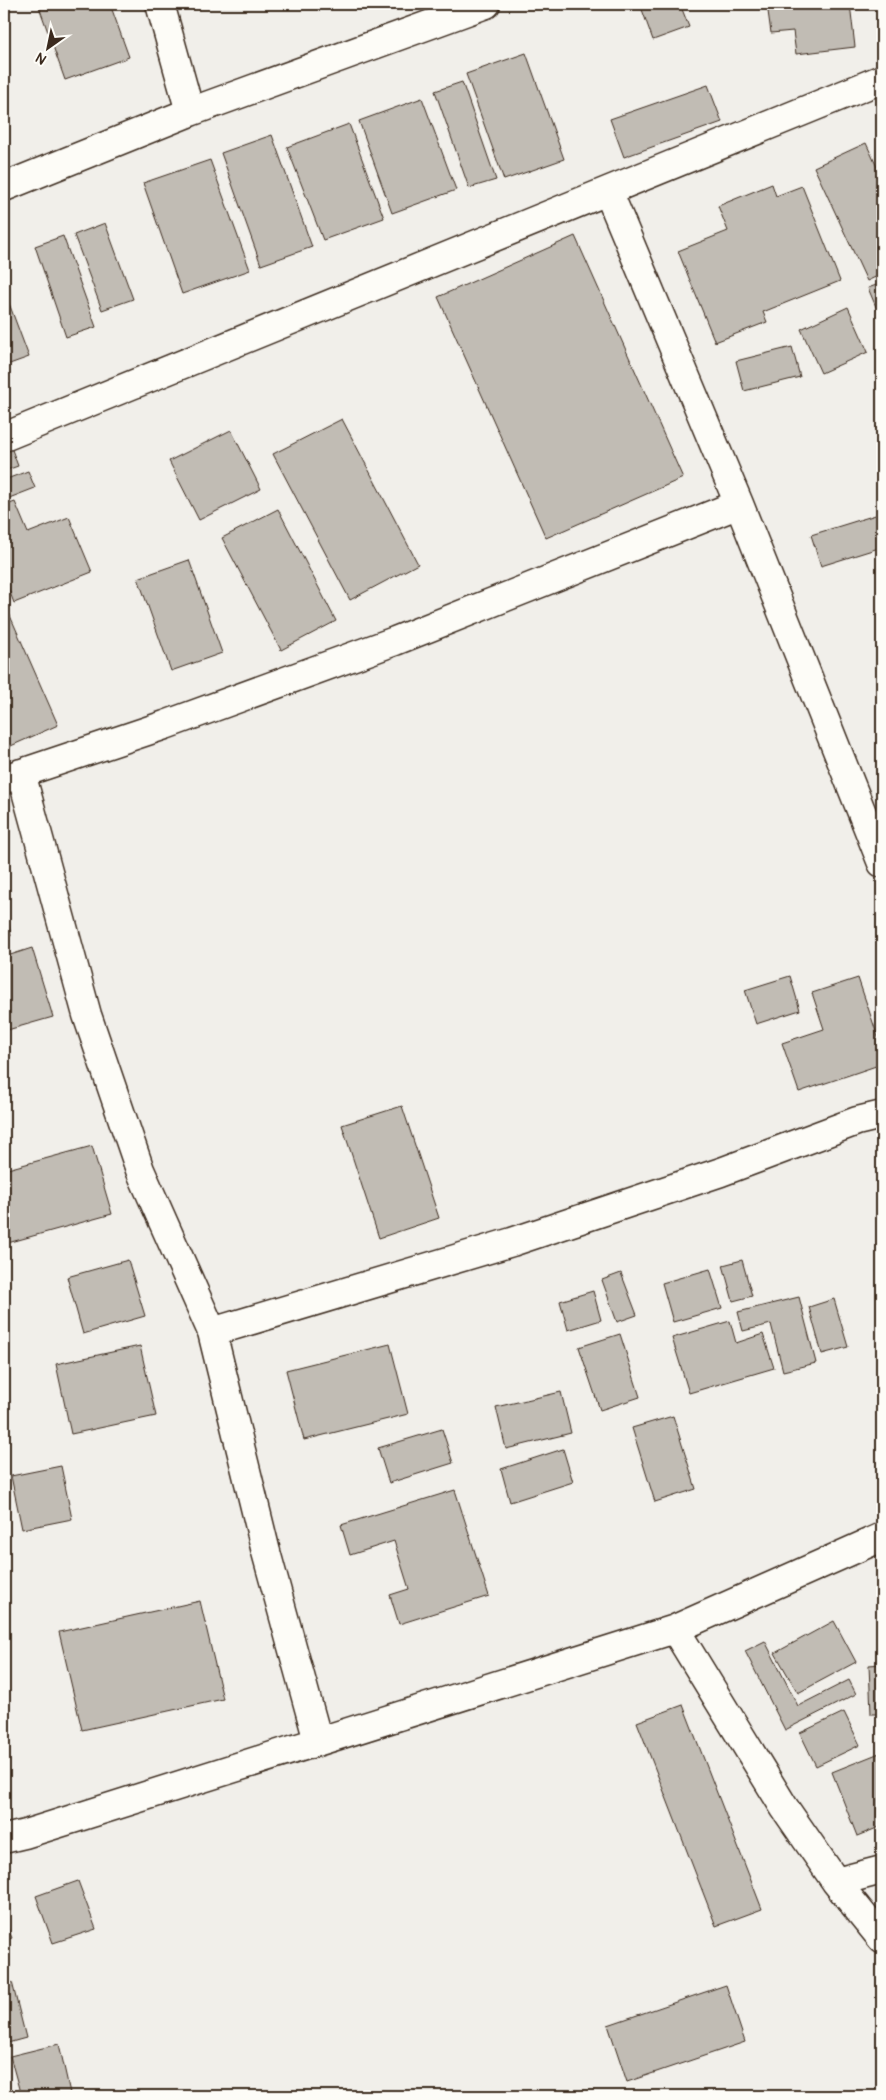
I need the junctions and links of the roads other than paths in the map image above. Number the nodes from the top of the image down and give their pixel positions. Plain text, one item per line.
1 (160, 4) edge
2 (486, 4) edge
3 (882, 78) edge
4 (190, 112) junction
5 (4, 187) edge
6 (608, 191) junction
7 (4, 438) edge
8 (739, 504) junction
9 (12, 776) edge
10 (882, 862) edge
11 (882, 1115) edge
12 (212, 1332) junction
13 (882, 1537) edge
14 (675, 1628) junction
15 (318, 1741) junction
16 (4, 1839) edge
17 (882, 1870) edge
18 (836, 1882) junction
19 (882, 1940) edge

1 - 4 street
2 - 4 street
3 - 6 street
4 - 5 street
6 - 7 street
6 - 8 street
8 - 9 street
8 - 10 street
9 - 12 street
11 - 12 street
12 - 15 street
13 - 14 street
14 - 15 street
14 - 18 street
15 - 16 street
17 - 18 street
18 - 19 street

